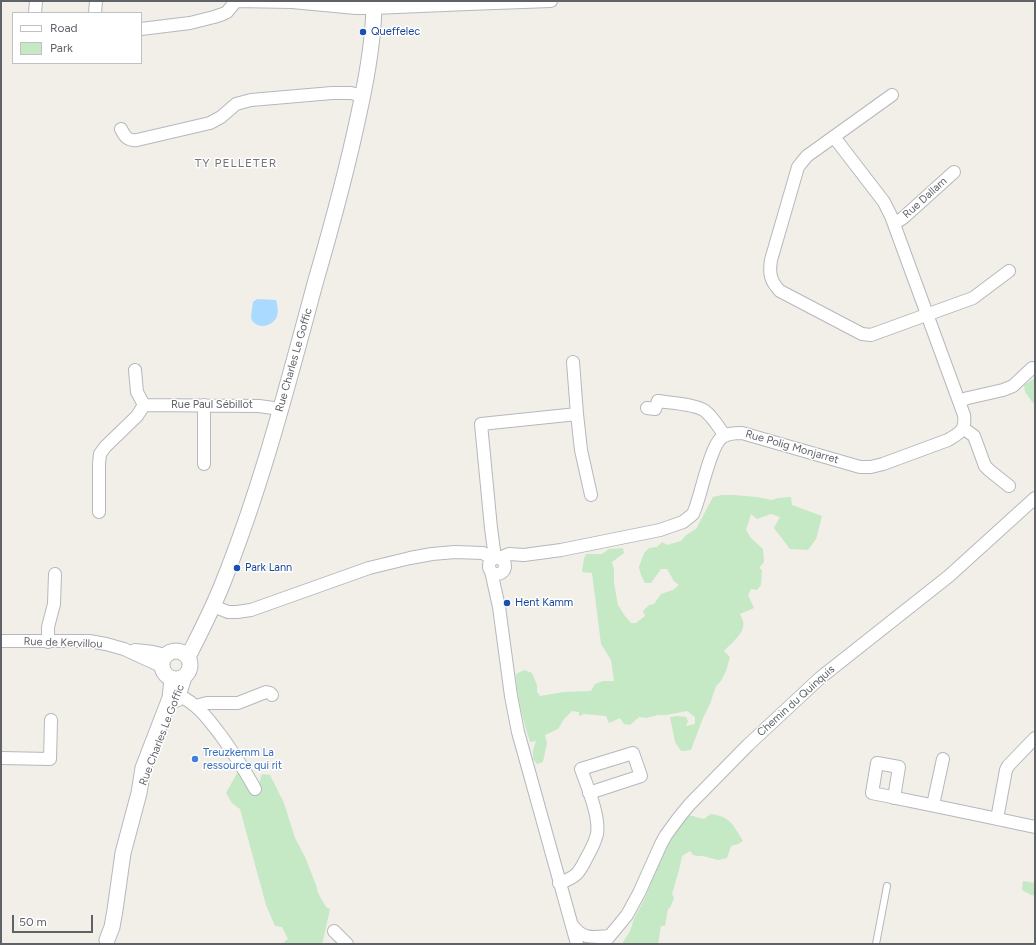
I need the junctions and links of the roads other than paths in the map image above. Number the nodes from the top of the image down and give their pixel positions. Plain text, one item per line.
1 (36, 1) edge
2 (96, 1) edge
3 (235, 1) edge
4 (551, 1) edge
5 (315, 2) edge
6 (374, 5) edge
7 (35, 12) edge
8 (95, 12) edge
9 (142, 29) edge
10 (892, 95) dead end
11 (363, 96) junction
12 (120, 129) dead end
13 (834, 137) junction
14 (954, 172) dead end
15 (895, 223) junction
16 (1009, 271) dead end
17 (927, 315) junction
18 (573, 362) dead end
19 (1032, 368) dead end
20 (135, 370) dead end
21 (959, 401) junction
22 (144, 405) junction
23 (204, 405) junction
24 (647, 408) dead end
25 (280, 409) junction
26 (577, 414) junction
27 (963, 428) junction
28 (725, 436) junction
29 (204, 464) dead end
30 (1009, 486) dead end
31 (591, 495) dead end
32 (1035, 498) edge
33 (99, 512) dead end
34 (497, 565) junction
35 (55, 574) dead end
36 (210, 612) junction
37 (1, 641) edge
38 (48, 642) junction
39 (175, 664) junction
40 (178, 695) junction
41 (272, 695) dead end
42 (196, 706) junction
43 (51, 720) dead end
44 (1035, 738) edge
45 (1, 758) edge
46 (942, 759) dead end
47 (255, 789) dead end
48 (139, 793) junction
49 (589, 793) junction
50 (894, 798) dead end
51 (933, 805) junction
52 (997, 819) junction
53 (1035, 827) edge
54 (559, 883) junction
55 (887, 886) dead end
56 (334, 931) dead end
57 (606, 940) edge
58 (582, 941) edge
59 (106, 942) edge
60 (346, 944) edge
61 (876, 944) edge

1 - 7 street
2 - 8 street
3 - 5 street
3 - 9 street
4 - 6 street
5 - 6 street
6 - 11 street, Rue Charles Le Goffic
10 - 13 street
11 - 12 street
11 - 25 street, Rue Charles Le Goffic
13 - 15 street
13 - 17 street
14 - 15 street, Rue Dallam
15 - 17 street
16 - 17 street
17 - 21 street
18 - 26 street
19 - 21 street
20 - 22 street
21 - 27 street
22 - 23 street, Rue Paul Sébillot
22 - 33 street
23 - 25 street, Rue Paul Sébillot
23 - 29 street
24 - 28 street
25 - 36 street, Rue Charles Le Goffic
26 - 31 street
26 - 34 street
27 - 28 street, Rue Polig Monjarret
27 - 30 street
28 - 34 street
32 - 57 street, Chemin du Quinquis
34 - 36 street
34 - 54 street
35 - 38 street
36 - 39 street, Rue Charles Le Goffic
37 - 38 street, Rue de Kervillou
38 - 39 street, Rue de Kervillou
39 - 40 street, Rue Charles Le Goffic
39 - 48 street, Rue Charles Le Goffic
40 - 42 street
40 - 48 street, Rue Charles Le Goffic
41 - 42 street
42 - 47 street
43 - 45 street
44 - 52 street
46 - 51 street
48 - 59 street, Rue Charles Le Goffic
49 - 49 street
49 - 54 street
50 - 51 street
51 - 52 street
52 - 53 street
54 - 58 street
55 - 61 lane
56 - 60 street
57 - 58 street

